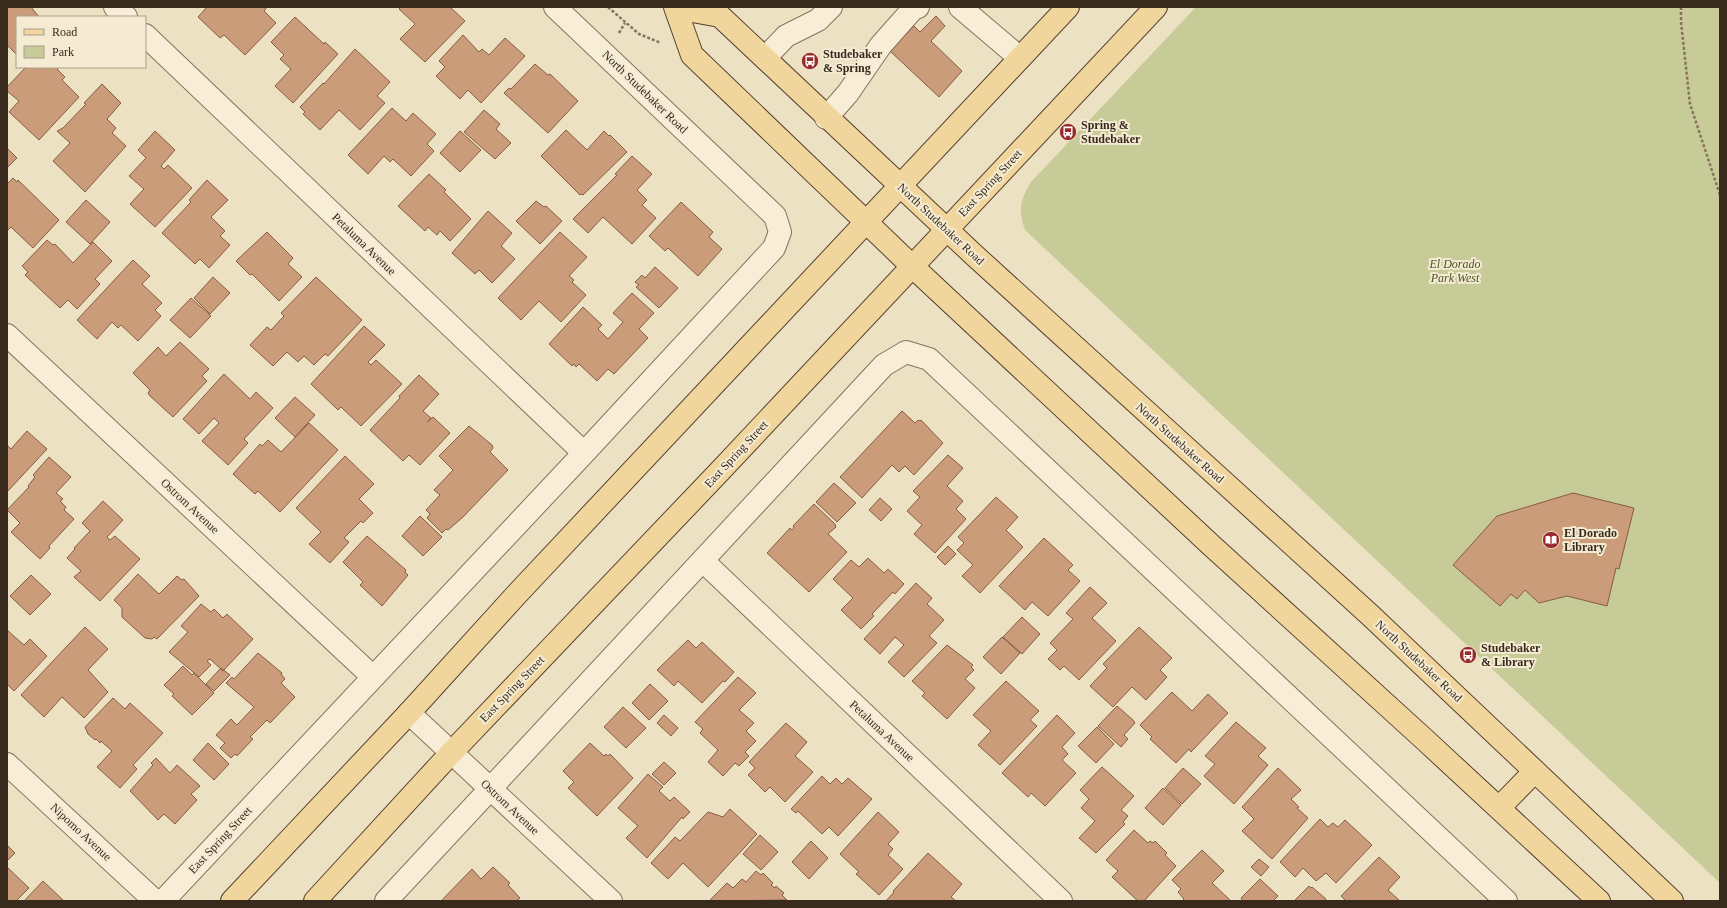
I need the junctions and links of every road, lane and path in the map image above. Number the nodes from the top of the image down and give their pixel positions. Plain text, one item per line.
1 (115, 7) edge
2 (555, 7) edge
3 (608, 7) edge
4 (676, 7) edge
5 (831, 7) edge
6 (918, 7) edge
7 (960, 7) edge
8 (1068, 7) edge
9 (1156, 7) edge
10 (1681, 7) edge
11 (125, 16) edge
12 (146, 36) edge
13 (692, 55) junction
14 (765, 58) junction
15 (1020, 58) junction
16 (826, 118) junction
17 (901, 186) junction
18 (1720, 195) edge
19 (867, 222) junction
20 (947, 228) junction
21 (780, 232) joint
22 (913, 267) junction
23 (7, 335) edge
24 (584, 453) junction
25 (703, 561) junction
26 (373, 677) junction
27 (409, 713) junction
28 (452, 752) junction
29 (7, 764) edge
30 (1535, 771) junction
31 (492, 788) junction
32 (1499, 808) junction
33 (155, 901) edge
34 (163, 901) edge
35 (232, 901) edge
36 (315, 901) edge
37 (386, 901) edge
38 (611, 901) edge
39 (1062, 901) edge
40 (1506, 901) edge
41 (1599, 901) edge
42 (1672, 901) edge

1 - 11 street
2 - 21 street, North Studebaker Road
3 - 13 path
4 - 13 main road, North Studebaker Road
4 - 14 main road, North Studebaker Road
5 - 14 street
6 - 16 street
7 - 15 street
8 - 15 main road
9 - 20 main road, East Spring Street
10 - 18 path
12 - 24 street, Petaluma Avenue
13 - 19 main road, North Studebaker Road
14 - 16 main road, North Studebaker Road
15 - 17 main road
16 - 17 main road, North Studebaker Road
17 - 19 main road
17 - 20 main road, North Studebaker Road
19 - 22 main road, North Studebaker Road
19 - 27 main road
20 - 22 main road, East Spring Street
20 - 30 main road, North Studebaker Road
21 - 24 street, East Spring Street
22 - 28 main road, East Spring Street
22 - 32 main road, North Studebaker Road
23 - 26 street, Ostrom Avenue
24 - 26 street, East Spring Street
25 - 31 street
25 - 39 street, Petaluma Avenue
25 - 40 street
26 - 34 street, East Spring Street
27 - 28 street, Ostrom Avenue
27 - 35 main road
28 - 31 street, Ostrom Avenue
28 - 36 main road, East Spring Street
29 - 33 street, Nipomo Avenue
30 - 32 main road
30 - 42 main road, North Studebaker Road
31 - 37 street
31 - 38 street, Ostrom Avenue
32 - 41 main road, North Studebaker Road

